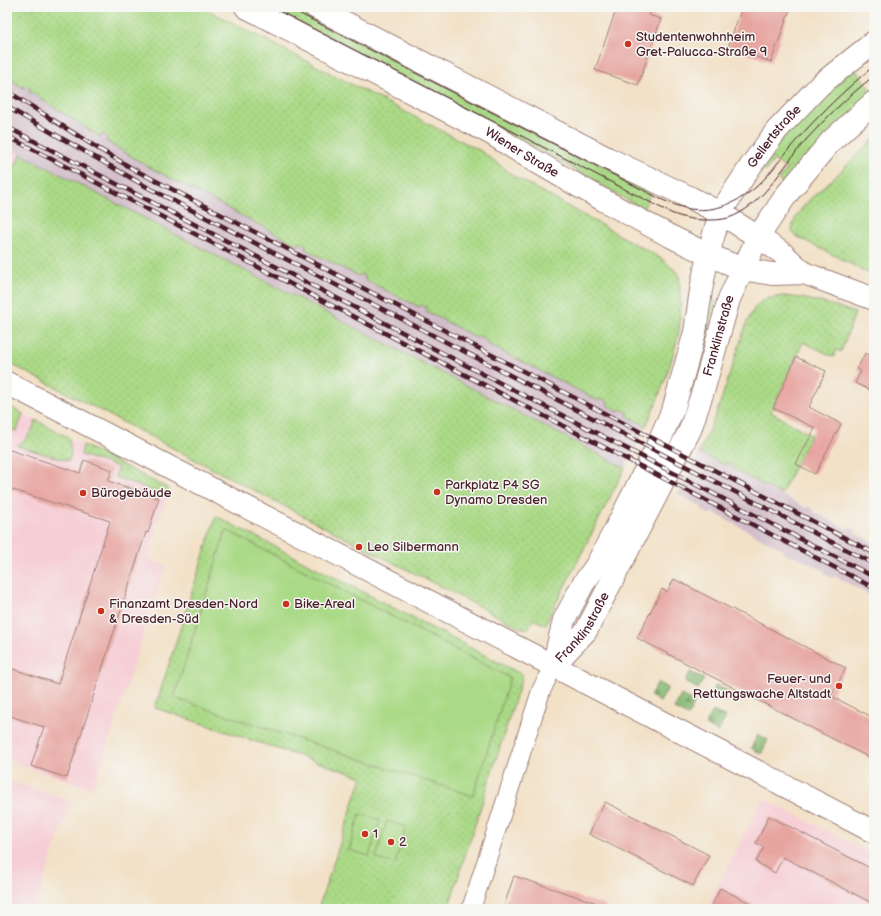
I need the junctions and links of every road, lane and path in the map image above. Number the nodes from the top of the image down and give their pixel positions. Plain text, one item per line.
1 (246, 7) edge
2 (315, 7) edge
3 (874, 42) edge
4 (874, 102) edge
5 (720, 213) junction
6 (758, 237) junction
7 (708, 255) junction
8 (743, 269) junction
9 (804, 272) junction
10 (874, 299) edge
11 (7, 383) edge
12 (553, 666) junction
13 (874, 832) edge
14 (471, 909) edge

1 - 7 main road, Wiener Straße
2 - 5 main road, Wiener Straße
3 - 5 main road, Gellertstraße
4 - 6 main road
5 - 6 main road, Wiener Straße
5 - 7 main road, Gellertstraße
6 - 8 main road
6 - 9 main road, Wiener Straße
7 - 8 main road, Wiener Straße
7 - 12 main road, Franklinstraße
8 - 9 main road, Wiener Straße
8 - 12 main road, Franklinstraße
9 - 10 main road, Wiener Straße
11 - 12 main road
12 - 13 main road
12 - 14 street

